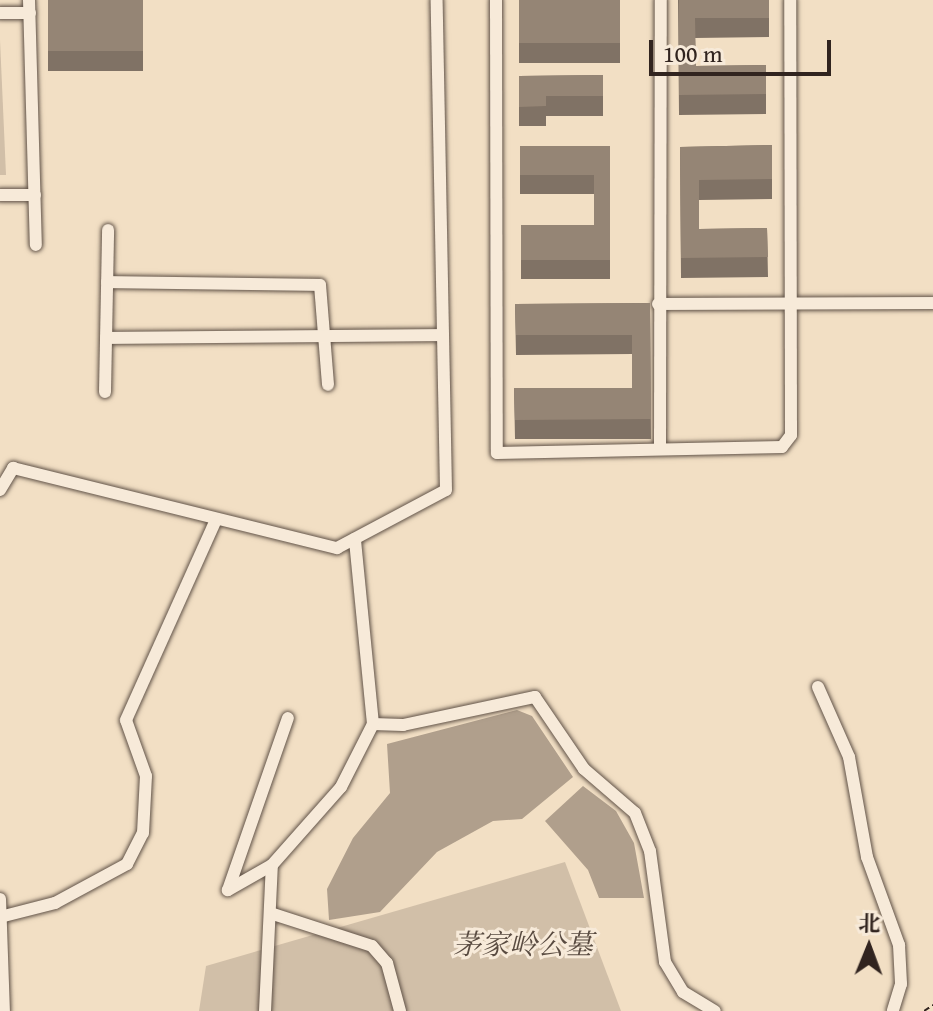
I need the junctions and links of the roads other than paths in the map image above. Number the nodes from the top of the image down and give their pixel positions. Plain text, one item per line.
1 (437, 0) edge
2 (496, 0) edge
3 (661, 0) edge
4 (790, 0) edge
5 (30, 6) edge
6 (0, 13) edge
7 (0, 195) edge
8 (35, 195) junction
9 (108, 230) dead end
10 (36, 245) dead end
11 (107, 282) junction
12 (933, 303) edge
13 (658, 304) junction
14 (792, 304) junction
15 (443, 335) junction
16 (321, 336) junction
17 (106, 338) junction
18 (328, 385) dead end
19 (105, 392) dead end
20 (660, 449) junction
21 (0, 490) edge
22 (216, 520) junction
23 (355, 539) junction
24 (818, 687) dead end
25 (288, 718) dead end
26 (373, 724) junction
27 (272, 865) junction
28 (0, 899) edge
29 (270, 913) junction
30 (4, 916) junction
31 (4, 1011) edge
32 (265, 1011) edge
33 (400, 1011) edge
34 (715, 1011) edge
35 (893, 1011) edge

1 - 15 street
2 - 20 street
3 - 13 street
4 - 14 street
5 - 6 street
5 - 8 street
7 - 8 street
8 - 10 street
9 - 11 street
11 - 16 street
11 - 17 street
12 - 14 street
13 - 14 street
13 - 20 street
14 - 20 street
15 - 16 street
15 - 23 street
16 - 17 street
16 - 18 street
17 - 19 street
21 - 22 street
22 - 23 street
22 - 30 street
23 - 26 street
24 - 35 street
25 - 27 street
26 - 27 street
26 - 34 street
27 - 29 street
28 - 30 street
29 - 32 street
29 - 33 street
30 - 31 street

